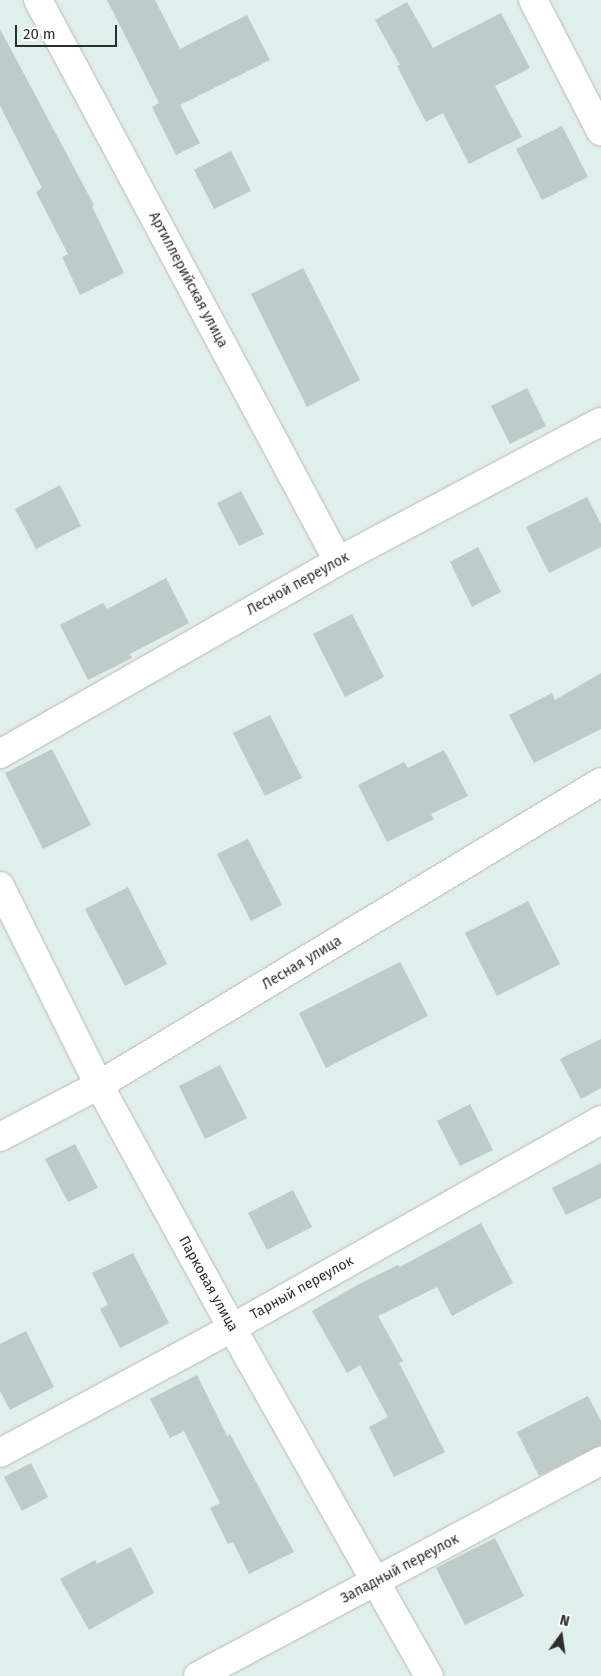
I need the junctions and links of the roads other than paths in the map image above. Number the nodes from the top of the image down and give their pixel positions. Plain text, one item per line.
1 (38, 0) edge
2 (540, 2) edge
3 (601, 132) edge
4 (601, 422) edge
5 (338, 561) junction
6 (0, 754) edge
7 (601, 782) edge
8 (0, 886) edge
9 (99, 1085) junction
10 (601, 1120) edge
11 (0, 1138) edge
12 (232, 1328) junction
13 (0, 1452) edge
14 (601, 1462) edge
15 (378, 1582) junction
16 (198, 1676) edge
17 (429, 1676) edge

1 - 5 street, Артиллерийская улица
2 - 3 street
4 - 5 street, Лесной переулок
5 - 6 street, Лесной переулок
7 - 9 street, Лесная улица
8 - 9 street, Парковая улица
9 - 11 street, Лесная улица
9 - 12 street, Парковая улица
10 - 12 street, Тарный переулок
12 - 13 street, Тарный переулок
12 - 15 street, Парковая улица
14 - 15 street, Западный переулок
15 - 16 street, Западный переулок
15 - 17 street, Парковая улица

